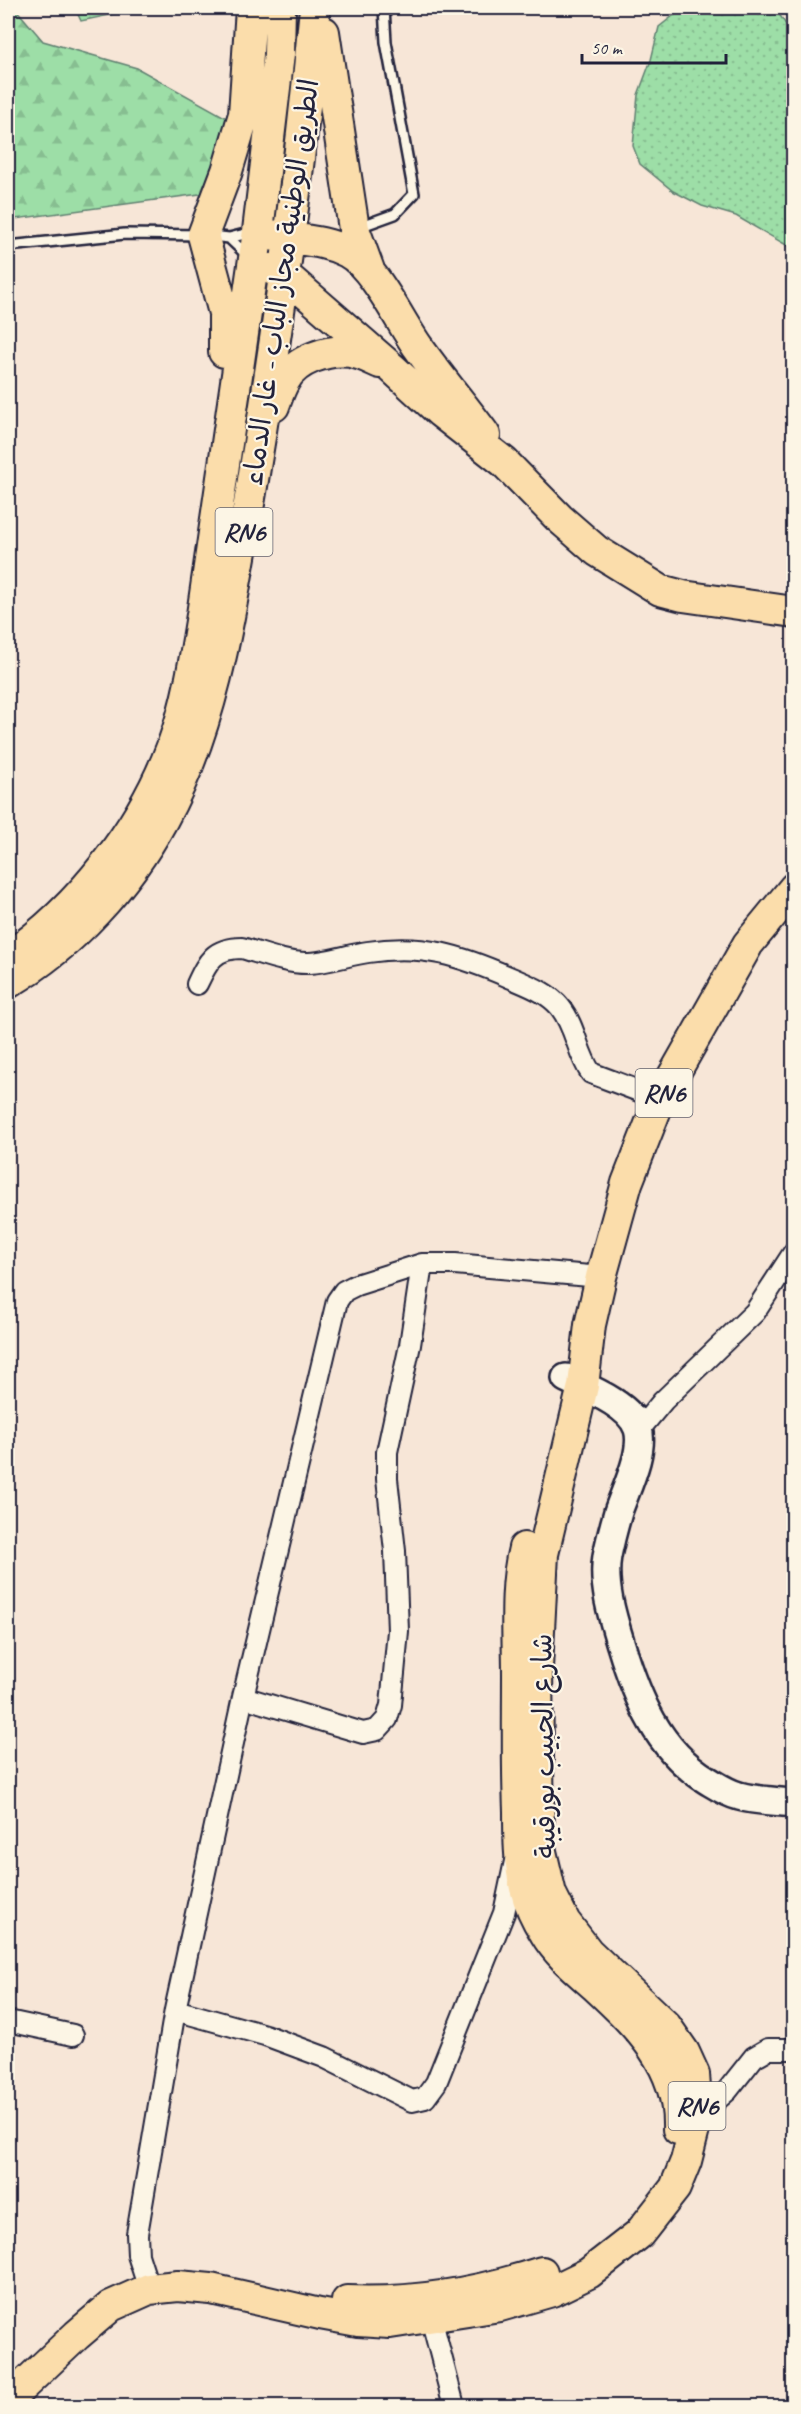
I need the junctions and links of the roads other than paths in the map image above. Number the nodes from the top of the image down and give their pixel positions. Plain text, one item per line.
1 (251, 8) edge
2 (280, 8) edge
3 (315, 8) edge
4 (320, 8) edge
5 (384, 8) edge
6 (354, 229) junction
7 (258, 231) junction
8 (216, 237) junction
9 (290, 239) junction
10 (8, 246) edge
11 (253, 261) junction
12 (371, 275) junction
13 (286, 276) junction
14 (392, 368) junction
15 (260, 436) junction
16 (504, 462) junction
17 (794, 612) edge
18 (202, 615) junction
19 (794, 888) edge
20 (8, 957) edge
21 (8, 983) edge
22 (197, 984) dead end
23 (660, 1099) junction
24 (794, 1252) edge
25 (422, 1264) junction
26 (601, 1277) junction
27 (574, 1382) junction
28 (639, 1430) junction
29 (243, 1697) junction
30 (794, 1803) edge
31 (520, 1841) junction
32 (175, 2010) junction
33 (8, 2021) edge
34 (73, 2035) dead end
35 (794, 2049) edge
36 (688, 2124) junction
37 (146, 2280) junction
38 (428, 2308) junction
39 (8, 2372) edge
40 (8, 2400) edge
41 (454, 2406) edge

1 - 8 main road
2 - 7 main road, الطريق الوطنية مجاز الباب - غار الدماء / RN6
3 - 9 main road, الطريق الوطنية مجاز الباب - غار الدماء / RN6
4 - 6 main road
5 - 6 lane
6 - 12 main road
7 - 8 lane
7 - 9 main road
7 - 11 main road, الطريق الوطنية مجاز الباب - غار الدماء / RN6
8 - 10 lane
8 - 11 lane
8 - 18 main road
9 - 12 main road
9 - 13 main road, الطريق الوطنية مجاز الباب - غار الدماء / RN6
11 - 13 main road
11 - 18 main road, الطريق الوطنية مجاز الباب - غار الدماء / RN6
12 - 16 main road
13 - 14 main road
13 - 15 main road, الطريق الوطنية مجاز الباب - غار الدماء / RN6
14 - 15 main road
14 - 16 main road
15 - 21 main road, الطريق الوطنية مجاز الباب - غار الدماء / RN6
16 - 17 main road
18 - 20 main road, الطريق الوطنية مجاز الباب - غار الدماء / RN6
19 - 23 main road, شارع الحبيب بورقيبة / RN6
22 - 23 street
23 - 26 main road, شارع الحبيب بورقيبة / RN6
24 - 28 street
25 - 26 street
25 - 29 street
25 - 29 street
26 - 27 main road, شارع الحبيب بورقيبة / RN6
27 - 28 main road
27 - 31 main road, شارع الحبيب بورقيبة / RN6
27 - 36 main road, شارع الحبيب بورقيبة / RN6
28 - 30 main road
29 - 32 street
31 - 32 street
31 - 36 main road, شارع الحبيب بورقيبة / RN6
32 - 37 street
33 - 34 street
35 - 36 street
36 - 38 main road, شارع الحبيب بورقيبة / RN6
37 - 38 main road, شارع الحبيب بورقيبة / RN6
37 - 39 main road, شارع الحبيب بورقيبة / RN6
37 - 40 main road, شارع الحبيب بورقيبة / RN6
38 - 41 street

